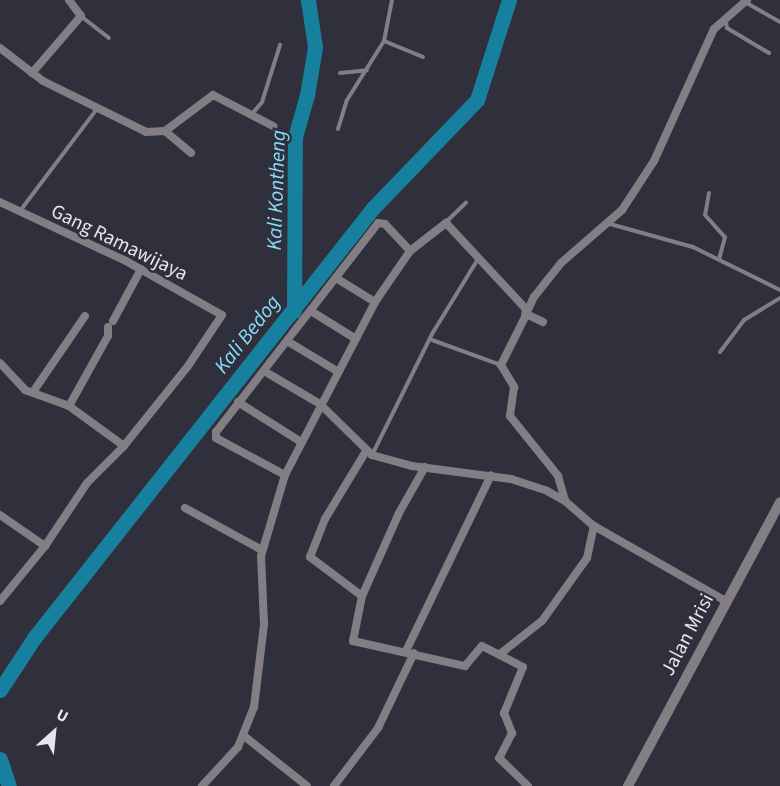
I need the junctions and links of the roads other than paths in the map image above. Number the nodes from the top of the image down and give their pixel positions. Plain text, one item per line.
1 (69, 0) edge
2 (392, 0) edge
3 (746, 1) edge
4 (81, 16) junction
5 (727, 18) junction
6 (780, 22) edge
7 (109, 38) dead end
8 (384, 40) junction
9 (280, 45) dead end
10 (0, 48) edge
11 (769, 53) dead end
12 (423, 57) dead end
13 (368, 69) junction
14 (32, 73) junction
15 (340, 73) dead end
16 (97, 108) junction
17 (252, 114) junction
18 (273, 126) dead end
19 (338, 129) dead end
20 (165, 131) junction
21 (191, 153) dead end
22 (709, 193) dead end
23 (0, 202) edge
24 (466, 202) dead end
25 (19, 212) junction
26 (446, 222) junction
27 (610, 224) junction
28 (410, 251) junction
29 (480, 256) junction
30 (719, 259) junction
31 (141, 269) junction
32 (336, 278) junction
33 (780, 290) edge
34 (780, 298) edge
35 (375, 302) junction
36 (310, 311) junction
37 (526, 314) junction
38 (85, 316) dead end
39 (543, 322) dead end
40 (356, 339) junction
41 (432, 340) junction
42 (287, 341) junction
43 (720, 352) dead end
44 (0, 363) edge
45 (501, 365) junction
46 (264, 371) junction
47 (337, 371) junction
48 (33, 392) junction
49 (238, 402) junction
50 (320, 404) junction
51 (69, 406) junction
52 (302, 442) junction
53 (124, 446) junction
54 (369, 453) junction
55 (425, 467) junction
56 (285, 475) junction
57 (491, 475) junction
58 (565, 501) junction
59 (780, 502) edge
60 (185, 508) dead end
61 (0, 514) edge
62 (594, 526) junction
63 (45, 546) junction
64 (262, 550) junction
65 (362, 596) junction
66 (0, 601) edge
67 (727, 602) junction
68 (410, 652) junction
69 (500, 654) junction
70 (244, 736) junction
71 (202, 786) edge
72 (307, 786) edge
73 (335, 786) edge
74 (528, 786) edge
75 (628, 786) edge

1 - 4 street
2 - 8 lane
3 - 5 street
3 - 6 lane
4 - 7 lane
4 - 14 street
5 - 11 lane
5 - 27 street
8 - 12 lane
8 - 13 lane
9 - 17 lane
10 - 14 street
13 - 15 lane
13 - 19 lane
14 - 16 street
16 - 20 street
16 - 25 lane
17 - 18 street
17 - 20 street
20 - 21 street
22 - 30 lane
23 - 25 street, Gang Ramawijaya
24 - 26 lane
25 - 31 street, Gang Ramawijaya
26 - 28 street
26 - 29 street
27 - 30 lane
27 - 37 street
28 - 32 street
28 - 35 street
29 - 37 street
29 - 41 lane
30 - 33 lane
31 - 51 street
31 - 53 street, Gang Ramawijaya
32 - 35 street
32 - 36 street
34 - 43 lane
35 - 40 street
36 - 40 street
36 - 42 street
37 - 39 street
37 - 45 street
38 - 48 street
40 - 47 street
41 - 45 lane
41 - 54 lane
42 - 46 street
42 - 47 street
44 - 48 street
45 - 58 street
46 - 49 street
46 - 50 street
47 - 50 street
48 - 51 street
49 - 52 street
49 - 56 street
50 - 52 street
50 - 54 street
51 - 53 street
52 - 56 street
53 - 63 street
54 - 55 street
54 - 65 street
55 - 57 street
55 - 65 street
56 - 64 street
57 - 58 street
57 - 68 street
58 - 62 street
59 - 67 street, Jalan Mrisi
60 - 64 street
61 - 63 street
62 - 67 street
62 - 69 street
63 - 66 street
64 - 70 street
65 - 68 street
67 - 75 street, Jalan Mrisi
68 - 69 street
68 - 73 street
69 - 74 street
70 - 71 street
70 - 72 street

